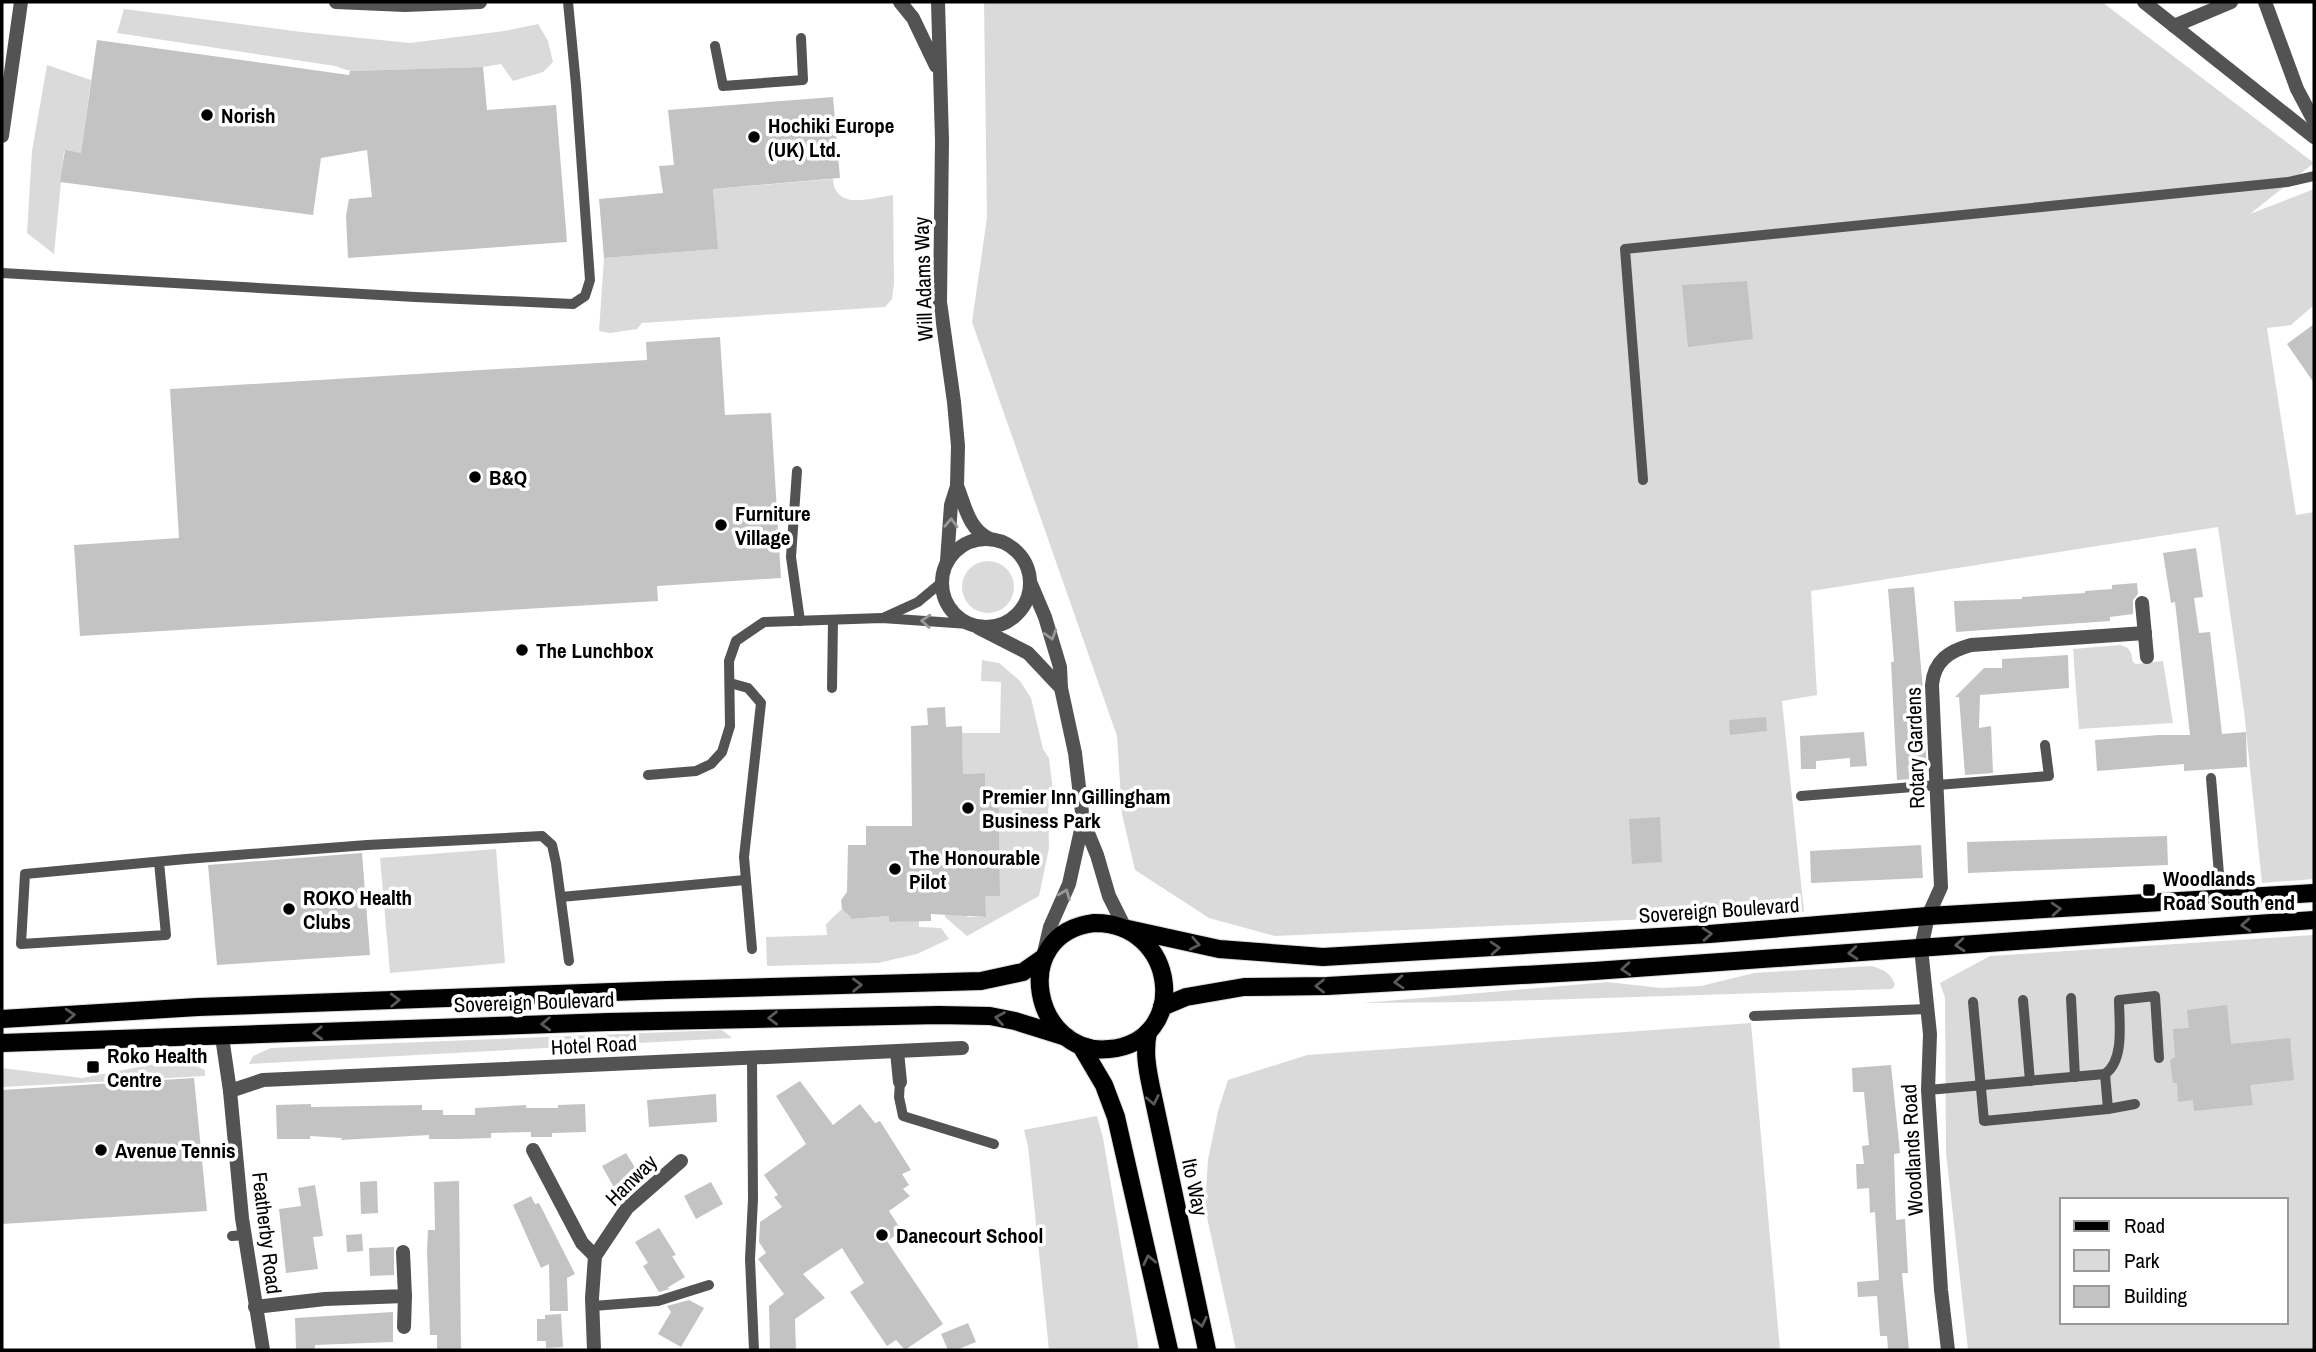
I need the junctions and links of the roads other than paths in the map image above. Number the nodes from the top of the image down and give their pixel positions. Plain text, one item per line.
1 (21, 2) edge
2 (336, 2) edge
3 (480, 2) edge
4 (568, 2) edge
5 (901, 2) edge
6 (938, 2) edge
7 (2144, 2) edge
8 (2231, 2) edge
9 (2265, 2) edge
10 (2174, 26) junction
11 (801, 38) dead end
12 (715, 46) dead end
13 (939, 71) junction
14 (2314, 121) edge
15 (2, 136) edge
16 (2314, 137) edge
17 (2314, 176) edge
18 (2, 273) edge
19 (797, 471) dead end
20 (1643, 480) dead end
21 (957, 485) junction
22 (989, 539) junction
23 (947, 561) junction
24 (942, 582) junction
25 (1031, 584) junction
26 (2142, 603) dead end
27 (882, 618) junction
28 (833, 620) junction
29 (800, 621) junction
30 (972, 625) junction
31 (2145, 633) junction
32 (2147, 657) dead end
33 (730, 683) junction
34 (832, 688) dead end
35 (1061, 688) junction
36 (2045, 746) dead end
37 (648, 775) dead end
38 (2211, 778) dead end
39 (1937, 785) junction
40 (1801, 796) dead end
41 (1083, 821) junction
42 (159, 862) junction
43 (746, 880) junction
44 (2314, 893) edge
45 (561, 897) junction
46 (2221, 898) junction
47 (1928, 916) junction
48 (2314, 920) edge
49 (1127, 928) junction
50 (1921, 948) junction
51 (752, 949) dead end
52 (1043, 958) junction
53 (569, 961) dead end
54 (2071, 998) dead end
55 (2023, 1000) dead end
56 (1973, 1002) dead end
57 (1162, 1007) junction
58 (1927, 1009) junction
59 (1754, 1016) dead end
60 (2, 1018) edge
61 (1148, 1032) junction
62 (222, 1037) junction
63 (1074, 1042) junction
64 (2, 1043) edge
65 (961, 1048) dead end
66 (897, 1052) junction
67 (2159, 1058) dead end
68 (752, 1059) junction
69 (2105, 1074) junction
70 (2075, 1077) junction
71 (2030, 1081) junction
72 (900, 1082) joint
73 (1981, 1086) junction
74 (1928, 1090) junction
75 (230, 1091) junction
76 (2135, 1104) dead end
77 (2108, 1109) junction
78 (994, 1144) dead end
79 (533, 1150) dead end
80 (681, 1161) dead end
81 (403, 1252) dead end
82 (595, 1256) junction
83 (709, 1284) dead end
84 (405, 1296) junction
85 (593, 1306) junction
86 (255, 1307) junction
87 (404, 1327) dead end
88 (263, 1350) edge
89 (594, 1350) edge
90 (754, 1350) edge
91 (1169, 1350) edge
92 (1207, 1350) edge
93 (1948, 1350) edge

1 - 15 street
2 - 3 street
4 - 18 lane
5 - 13 street, Will Adams Way
6 - 13 street, Will Adams Way
7 - 10 street
8 - 10 street
9 - 14 street
10 - 16 street
11 - 12 lane
13 - 21 street, Will Adams Way
17 - 20 lane
19 - 29 lane
21 - 22 street, Will Adams Way
23 -> 21 street, Will Adams Way
22 - 23 street
22 - 25 street
23 - 24 street
24 - 27 lane
24 - 30 street
25 - 30 street
25 -> 35 street
26 - 31 street
27 - 28 lane
30 -> 27 lane
28 - 29 lane
28 - 34 lane
29 - 33 lane
30 - 35 street
31 - 32 street
31 - 39 street, Rotary Gardens
33 - 37 lane
33 - 43 lane
35 - 41 street
36 - 39 lane
38 - 46 lane
39 - 40 lane
39 - 47 street, Rotary Gardens
41 - 49 street
52 -> 41 street
42 - 42 lane
42 - 45 lane
43 - 45 lane
43 - 51 lane
44 - 46 main road, Sovereign Boulevard
45 - 53 lane
47 -> 46 main road, Sovereign Boulevard
49 -> 47 main road, Sovereign Boulevard
47 - 50 street, Rotary Gardens
48 -> 50 main road
49 - 52 main road
49 - 57 main road
50 -> 57 main road
50 - 58 street, Woodlands Road
60 -> 52 main road, Sovereign Boulevard
52 - 63 main road
54 - 70 lane
55 - 71 lane
56 - 73 lane
57 - 61 main road
58 - 59 lane
58 - 74 street, Woodlands Road
61 - 63 main road
61 -> 92 main road, Ito Way
63 -> 62 main road, Sovereign Boulevard
62 - 64 main road, Sovereign Boulevard
62 - 75 street, Featherby Road
91 -> 63 main road
65 - 66 street, Hotel Road
66 - 68 street, Hotel Road
66 - 72 street
67 - 69 lane
68 - 75 street, Hotel Road
68 - 90 lane
69 - 70 lane
69 - 77 lane
70 - 71 lane
71 - 73 lane
72 - 78 lane
73 - 74 lane
73 - 77 lane
74 - 93 street, Woodlands Road
75 - 86 street, Featherby Road
76 - 77 lane
79 - 82 street
80 - 82 street, Hanway
81 - 84 street
82 - 85 street
83 - 85 lane
84 - 86 street
84 - 87 street
85 - 89 street
86 - 88 street, Featherby Road

